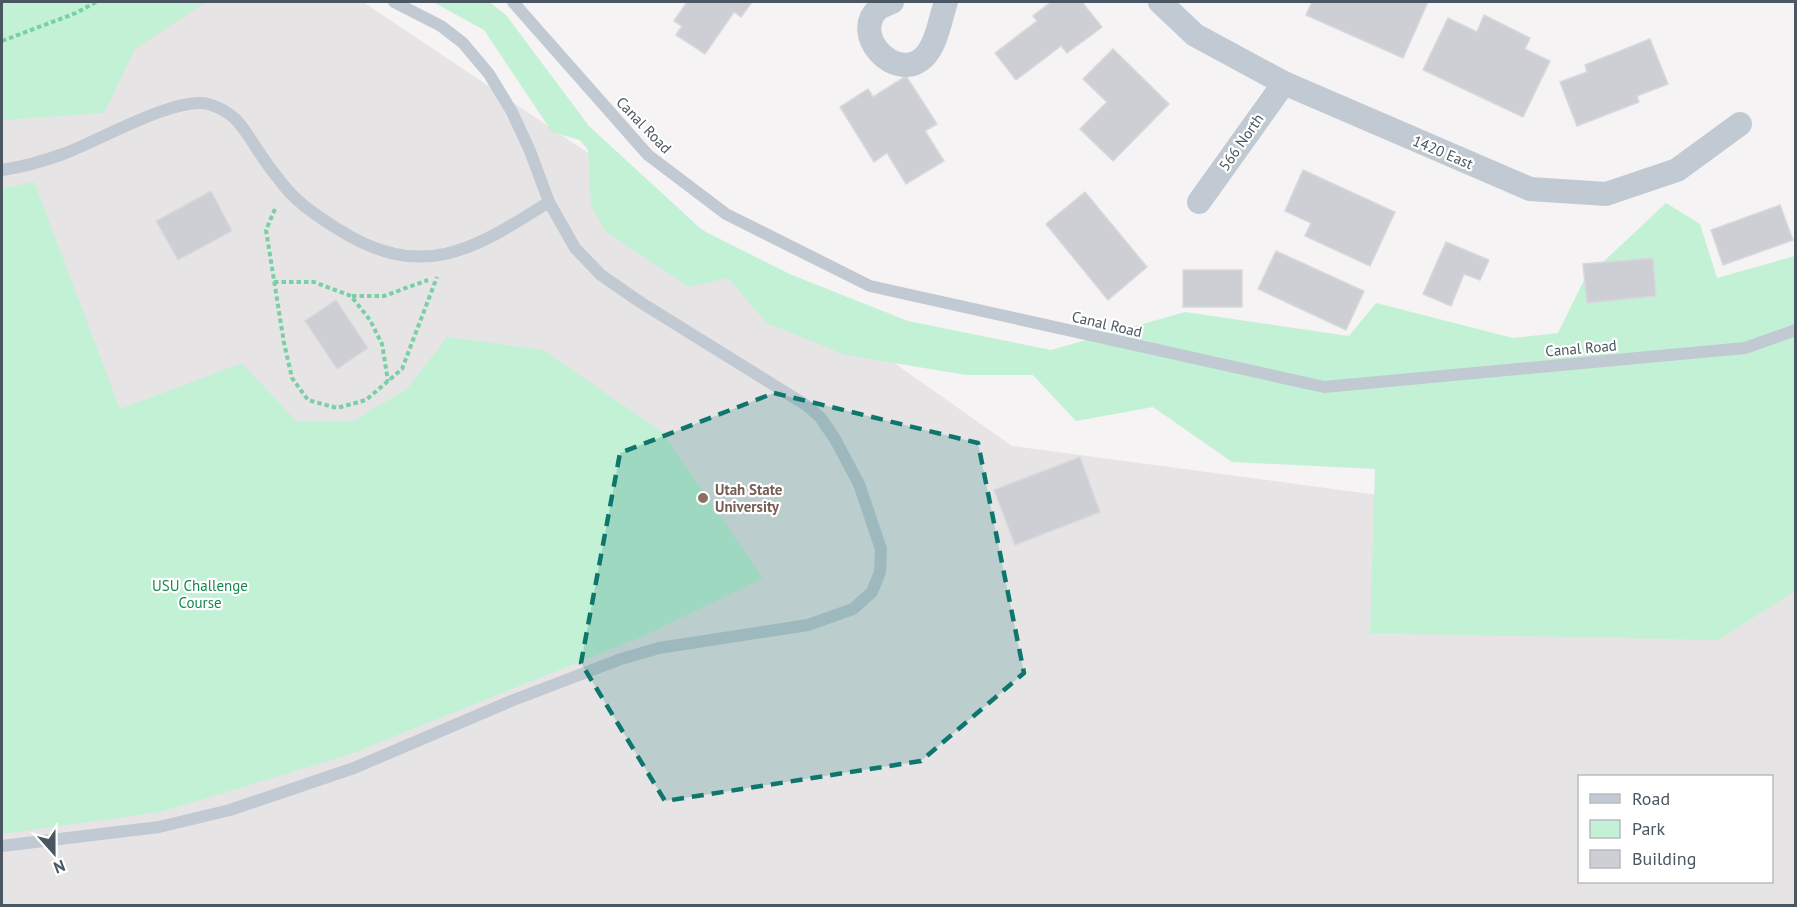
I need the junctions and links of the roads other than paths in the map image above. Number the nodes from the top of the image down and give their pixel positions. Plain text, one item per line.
1 (394, 2) edge
2 (513, 2) edge
3 (892, 2) edge
4 (946, 2) edge
5 (1160, 2) edge
6 (1284, 83) junction
7 (1740, 123) dead end
8 (2, 170) edge
9 (549, 202) junction
10 (1199, 202) dead end
11 (1796, 330) edge
12 (2, 846) edge

1 - 9 lane
2 - 11 lane, Canal Road
3 - 4 street
5 - 6 street, 1420 East
6 - 7 street, 1420 East
6 - 10 street, 566 North
8 - 9 lane
9 - 12 lane

